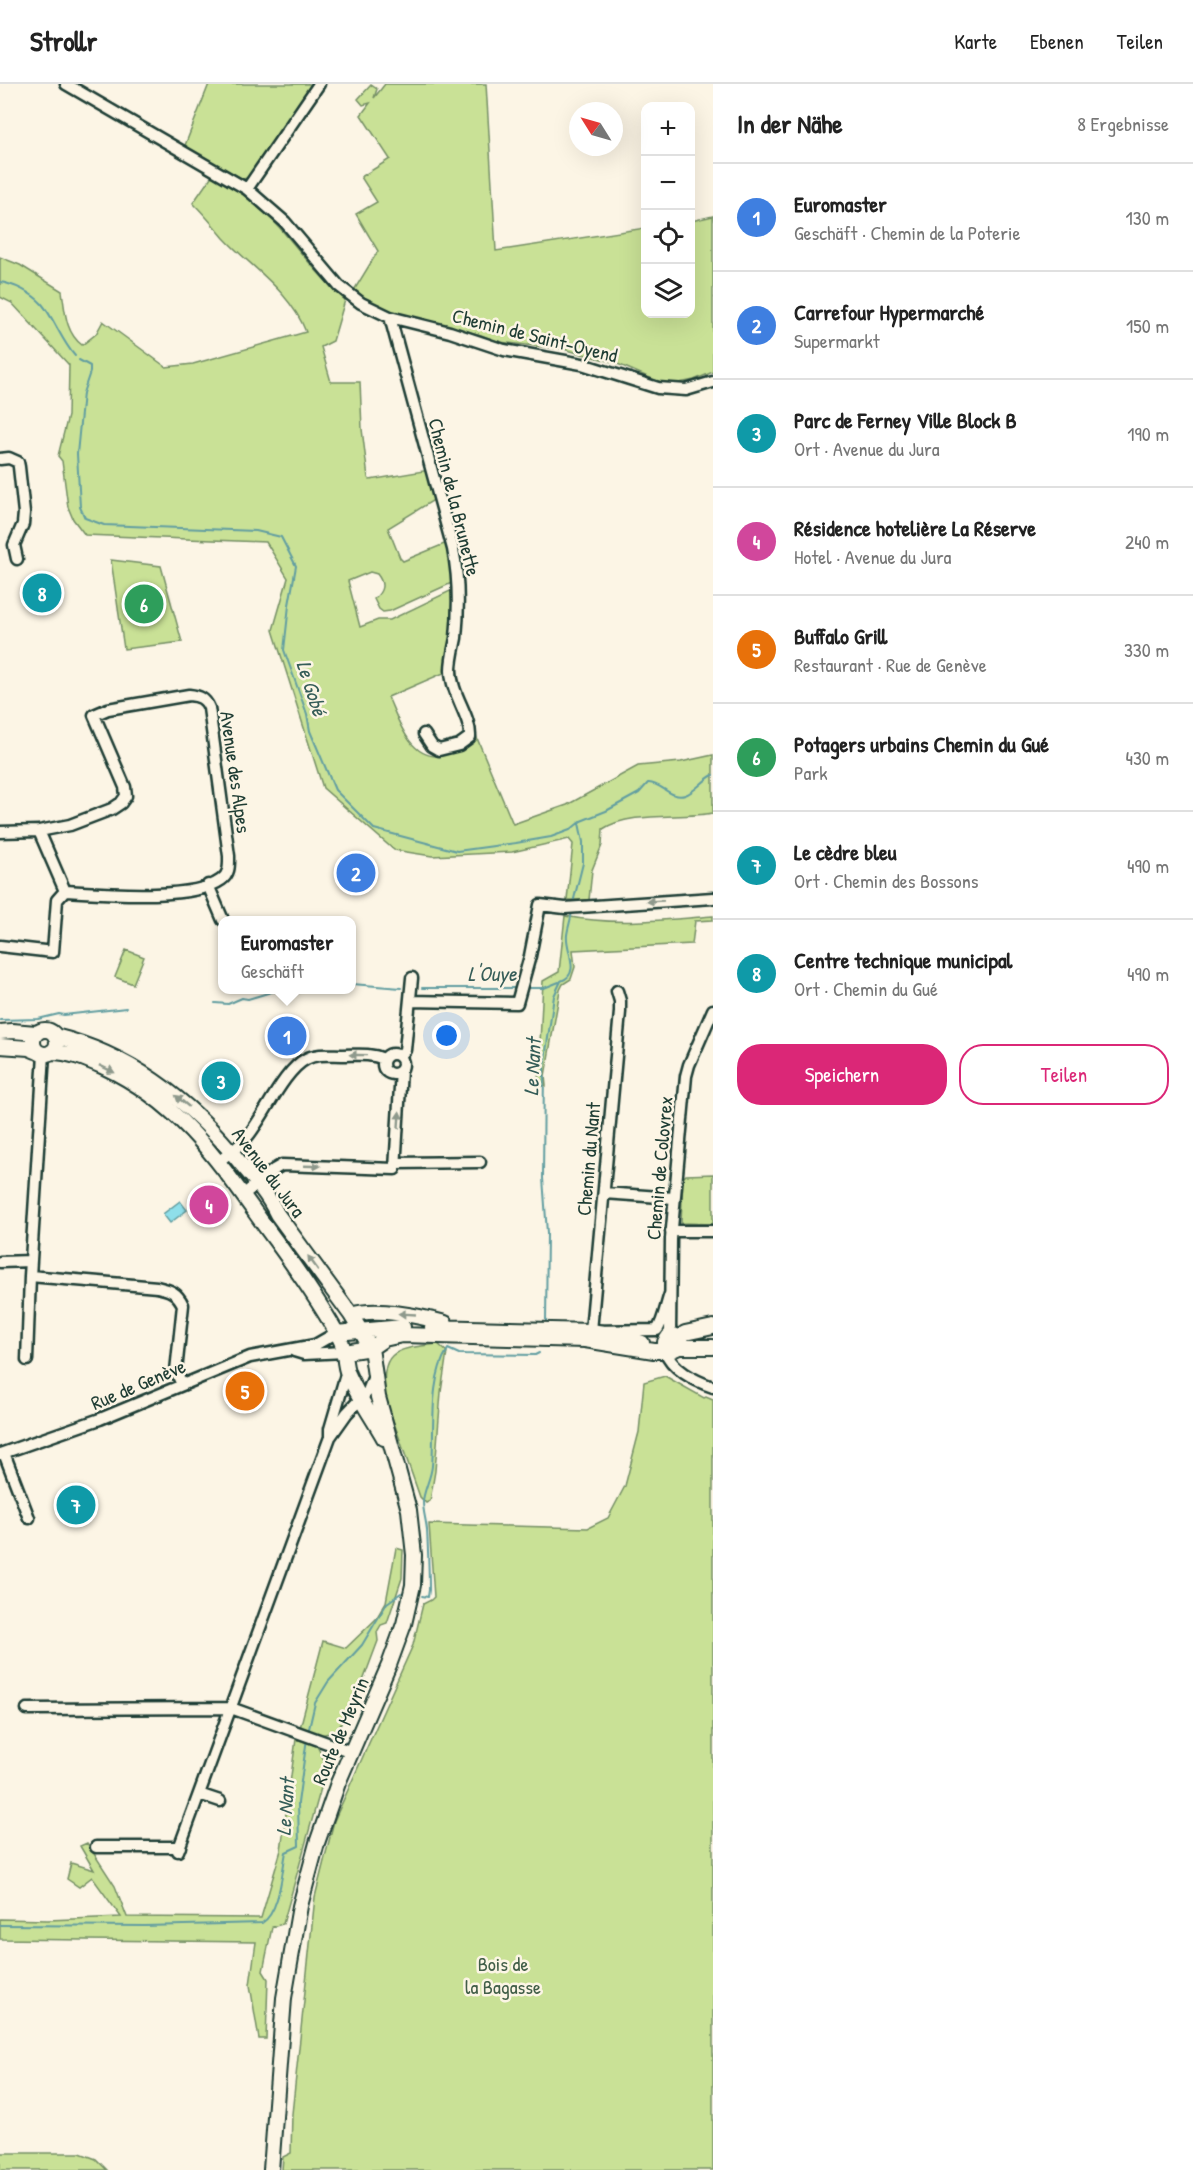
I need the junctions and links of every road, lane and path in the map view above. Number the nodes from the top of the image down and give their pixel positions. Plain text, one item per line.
1 (66, 84) edge
2 (319, 84) edge
3 (247, 189) junction
4 (390, 317) junction
5 (713, 382) edge
6 (0, 459) edge
7 (17, 559) dead end
8 (424, 734) dead end
9 (39, 831) junction
10 (0, 832) edge
11 (208, 885) junction
12 (65, 891) junction
13 (713, 897) edge
14 (222, 916) edge
15 (0, 946) edge
16 (412, 978) dead end
17 (617, 991) dead end
18 (410, 1001) junction
19 (713, 1010) edge
20 (0, 1032) edge
21 (36, 1033) junction
22 (55, 1036) junction
23 (0, 1046) edge
24 (44, 1053) junction
25 (400, 1056) junction
26 (384, 1059) junction
27 (401, 1070) junction
28 (232, 1152) junction
29 (219, 1161) junction
30 (480, 1162) dead end
31 (395, 1166) junction
32 (258, 1183) junction
33 (604, 1193) junction
34 (243, 1195) junction
35 (674, 1198) junction
36 (671, 1231) junction
37 (713, 1231) edge
38 (31, 1261) junction
39 (0, 1263) edge
40 (30, 1276) junction
41 (670, 1294) junction
42 (351, 1315) junction
43 (461, 1327) junction
44 (713, 1327) edge
45 (361, 1331) junction
46 (591, 1331) junction
47 (336, 1333) junction
48 (672, 1343) junction
49 (713, 1347) edge
50 (370, 1348) junction
51 (291, 1350) junction
52 (345, 1352) junction
53 (27, 1360) dead end
54 (375, 1369) junction
55 (347, 1371) junction
56 (182, 1385) junction
57 (713, 1387) edge
58 (361, 1399) junction
59 (330, 1437) junction
60 (393, 1453) junction
61 (2, 1454) edge
62 (29, 1518) dead end
63 (231, 1708) junction
64 (27, 1709) dead end
65 (352, 1752) junction
66 (200, 1794) junction
67 (220, 1801) dead end
68 (96, 1847) dead end
69 (271, 2170) edge

1 - 3 street, Chemin de Saint-Oyend
2 - 3 street
3 - 4 street, Chemin de Saint-Oyend
4 - 5 street, Chemin de Saint-Oyend
4 - 8 street, Chemin de la Brunette
6 - 7 street
9 - 10 street, Avenue des Alpes
9 - 11 street, Avenue des Alpes
9 - 12 street
11 - 12 street, Avenue des Alpes
11 - 14 street
12 - 15 street
13 -> 18 street
16 - 18 street
17 - 33 street, Chemin du Nant
18 - 25 street
19 - 35 street, Chemin de Colovrex
20 - 21 main road
21 - 22 main road
21 - 24 main road
22 - 24 main road
28 -> 22 main road, Avenue du Jura
23 - 24 main road, Avenue du Jura
24 -> 29 main road, Avenue du Jura
24 - 38 street
25 - 26 street
25 - 27 street
26 - 27 street
26 -> 28 street
31 -> 27 street
28 - 29 street
28 - 32 main road, Avenue du Jura
29 - 34 main road, Avenue du Jura
30 - 31 street
32 -> 31 street
32 - 34 street
42 -> 32 main road, Avenue du Jura
33 - 35 street
33 - 46 street, Chemin du Nant
34 - 47 main road, Avenue du Jura
35 - 36 street, Chemin de Colovrex
36 - 37 street
36 - 41 street, Chemin de Colovrex
38 - 39 street
38 - 40 street
40 - 53 street
40 - 56 street
41 - 46 street
41 - 48 street, Chemin de Colovrex
43 -> 42 main road
42 - 45 main road, Avenue du Jura
43 - 45 main road
43 - 46 main road
44 - 48 main road
45 - 47 main road
45 - 50 main road, Avenue du Jura
46 - 48 main road
47 - 51 street, Rue de Genève
47 - 52 main road, Avenue du Jura
48 - 49 main road
48 - 50 main road
48 - 57 street
50 - 52 main road
50 - 54 main road, Route de Meyrin
51 - 52 street, Rue de Genève
51 - 56 street, Rue de Genève
52 - 55 main road, Route de Meyrin
54 - 58 street
54 - 60 main road, Route de Meyrin
55 - 58 main road, Route de Meyrin
55 - 59 street
56 - 61 street, Rue de Genève
58 - 59 street
58 - 60 main road, Route de Meyrin
59 - 63 street
60 - 65 main road, Route de Meyrin
61 - 62 street
63 - 64 street
63 - 65 street
63 - 66 street
65 - 69 main road, Route de Meyrin
66 - 67 street
66 - 68 street

